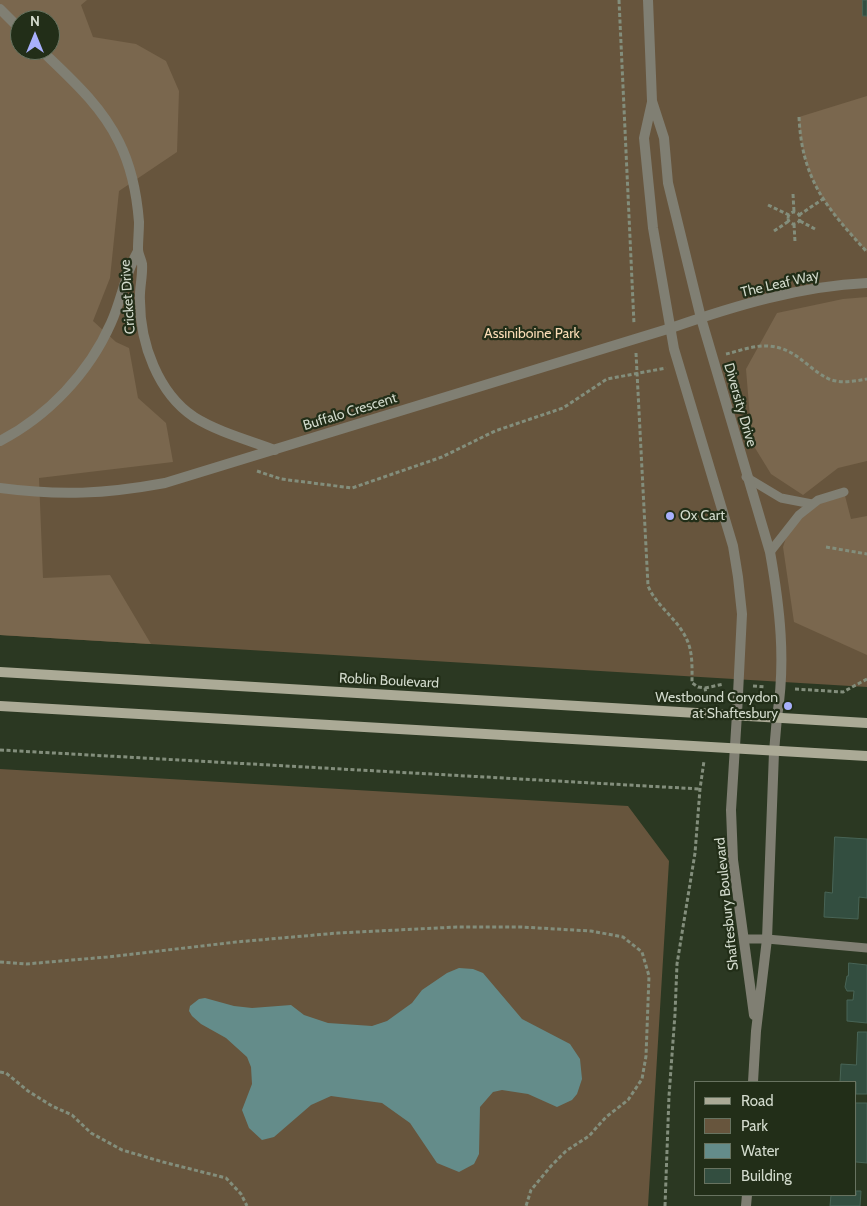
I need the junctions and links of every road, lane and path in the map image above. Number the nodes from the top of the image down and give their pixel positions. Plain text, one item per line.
1 (619, 0) edge
2 (648, 0) edge
3 (0, 9) edge
4 (10, 19) edge
5 (52, 60) edge
6 (652, 101) junction
7 (799, 117) dead end
8 (794, 194) dead end
9 (823, 199) junction
10 (768, 205) dead end
11 (794, 212) junction
12 (789, 215) junction
13 (799, 215) junction
14 (789, 221) junction
15 (800, 221) junction
16 (794, 224) junction
17 (816, 230) dead end
18 (774, 231) dead end
19 (795, 242) dead end
20 (138, 251) junction
21 (867, 252) edge
22 (867, 283) edge
23 (701, 318) junction
24 (671, 328) junction
25 (635, 339) junction
26 (712, 357) junction
27 (680, 366) junction
28 (637, 372) junction
29 (867, 379) edge
30 (0, 441) edge
31 (275, 450) junction
32 (233, 462) junction
33 (746, 477) junction
34 (0, 488) edge
35 (844, 492) dead end
36 (812, 504) junction
37 (826, 547) dead end
38 (770, 552) junction
39 (867, 554) edge
40 (0, 672) edge
41 (867, 679) edge
42 (843, 692) dead end
43 (0, 706) edge
44 (709, 712) junction
45 (737, 714) junction
46 (777, 717) junction
47 (867, 723) edge
48 (707, 747) junction
49 (735, 749) junction
50 (0, 750) edge
51 (774, 752) junction
52 (867, 756) edge
53 (700, 790) junction
54 (744, 939) junction
55 (767, 939) junction
56 (867, 948) edge
57 (0, 962) edge
58 (756, 1031) junction
59 (0, 1072) edge
60 (753, 1081) edge
61 (247, 1206) edge
62 (526, 1206) edge
63 (665, 1206) edge

1 - 25 path
2 - 6 street, Diversity Drive
3 - 4 street
5 - 20 street, Cricket Drive
6 - 23 street, Diversity Drive
6 - 24 street, Diversity Drive
7 - 9 path
8 - 11 path
9 - 13 path
9 - 21 path
10 - 12 path
11 - 12 path
11 - 13 path
12 - 14 path
13 - 15 path
14 - 16 path
14 - 18 path
15 - 16 path
15 - 17 path
16 - 19 path
20 - 30 street, Cricket Drive
20 - 31 street, Cricket Drive
22 - 23 street, The Leaf Way
23 - 24 street, Buffalo Crescent
23 - 26 street, Diversity Drive
24 - 25 street, Buffalo Crescent
24 - 27 street, Diversity Drive
25 - 28 path
25 - 31 street, Buffalo Crescent
26 - 29 path
26 - 33 street, Diversity Drive
27 - 28 path
27 - 45 street, Diversity Drive
28 - 32 path
28 - 44 path
31 - 32 street, Buffalo Crescent
32 - 34 street, Buffalo Crescent
33 - 36 lane
33 - 38 street, Diversity Drive
35 - 36 lane
36 - 38 lane
37 - 39 path
38 - 46 street, Diversity Drive
40 - 44 main road, Roblin Boulevard
41 - 42 path
43 - 48 main road
44 - 45 main road, Roblin Boulevard
45 - 46 main road, Roblin Boulevard
45 - 49 street, Shaftesbury Boulevard
46 - 47 main road, Roblin Boulevard
46 - 51 street, Shaftesbury Boulevard
48 - 49 main road
48 - 53 path
49 - 51 main road
49 - 54 street, Shaftesbury Boulevard
50 - 53 path
51 - 52 main road
51 - 55 street, Shaftesbury Boulevard
53 - 63 path
54 - 55 lane
54 - 58 street, Shaftesbury Boulevard
55 - 56 lane
55 - 58 street, Shaftesbury Boulevard
57 - 62 path
58 - 60 street, Shaftesbury Boulevard
59 - 61 path

